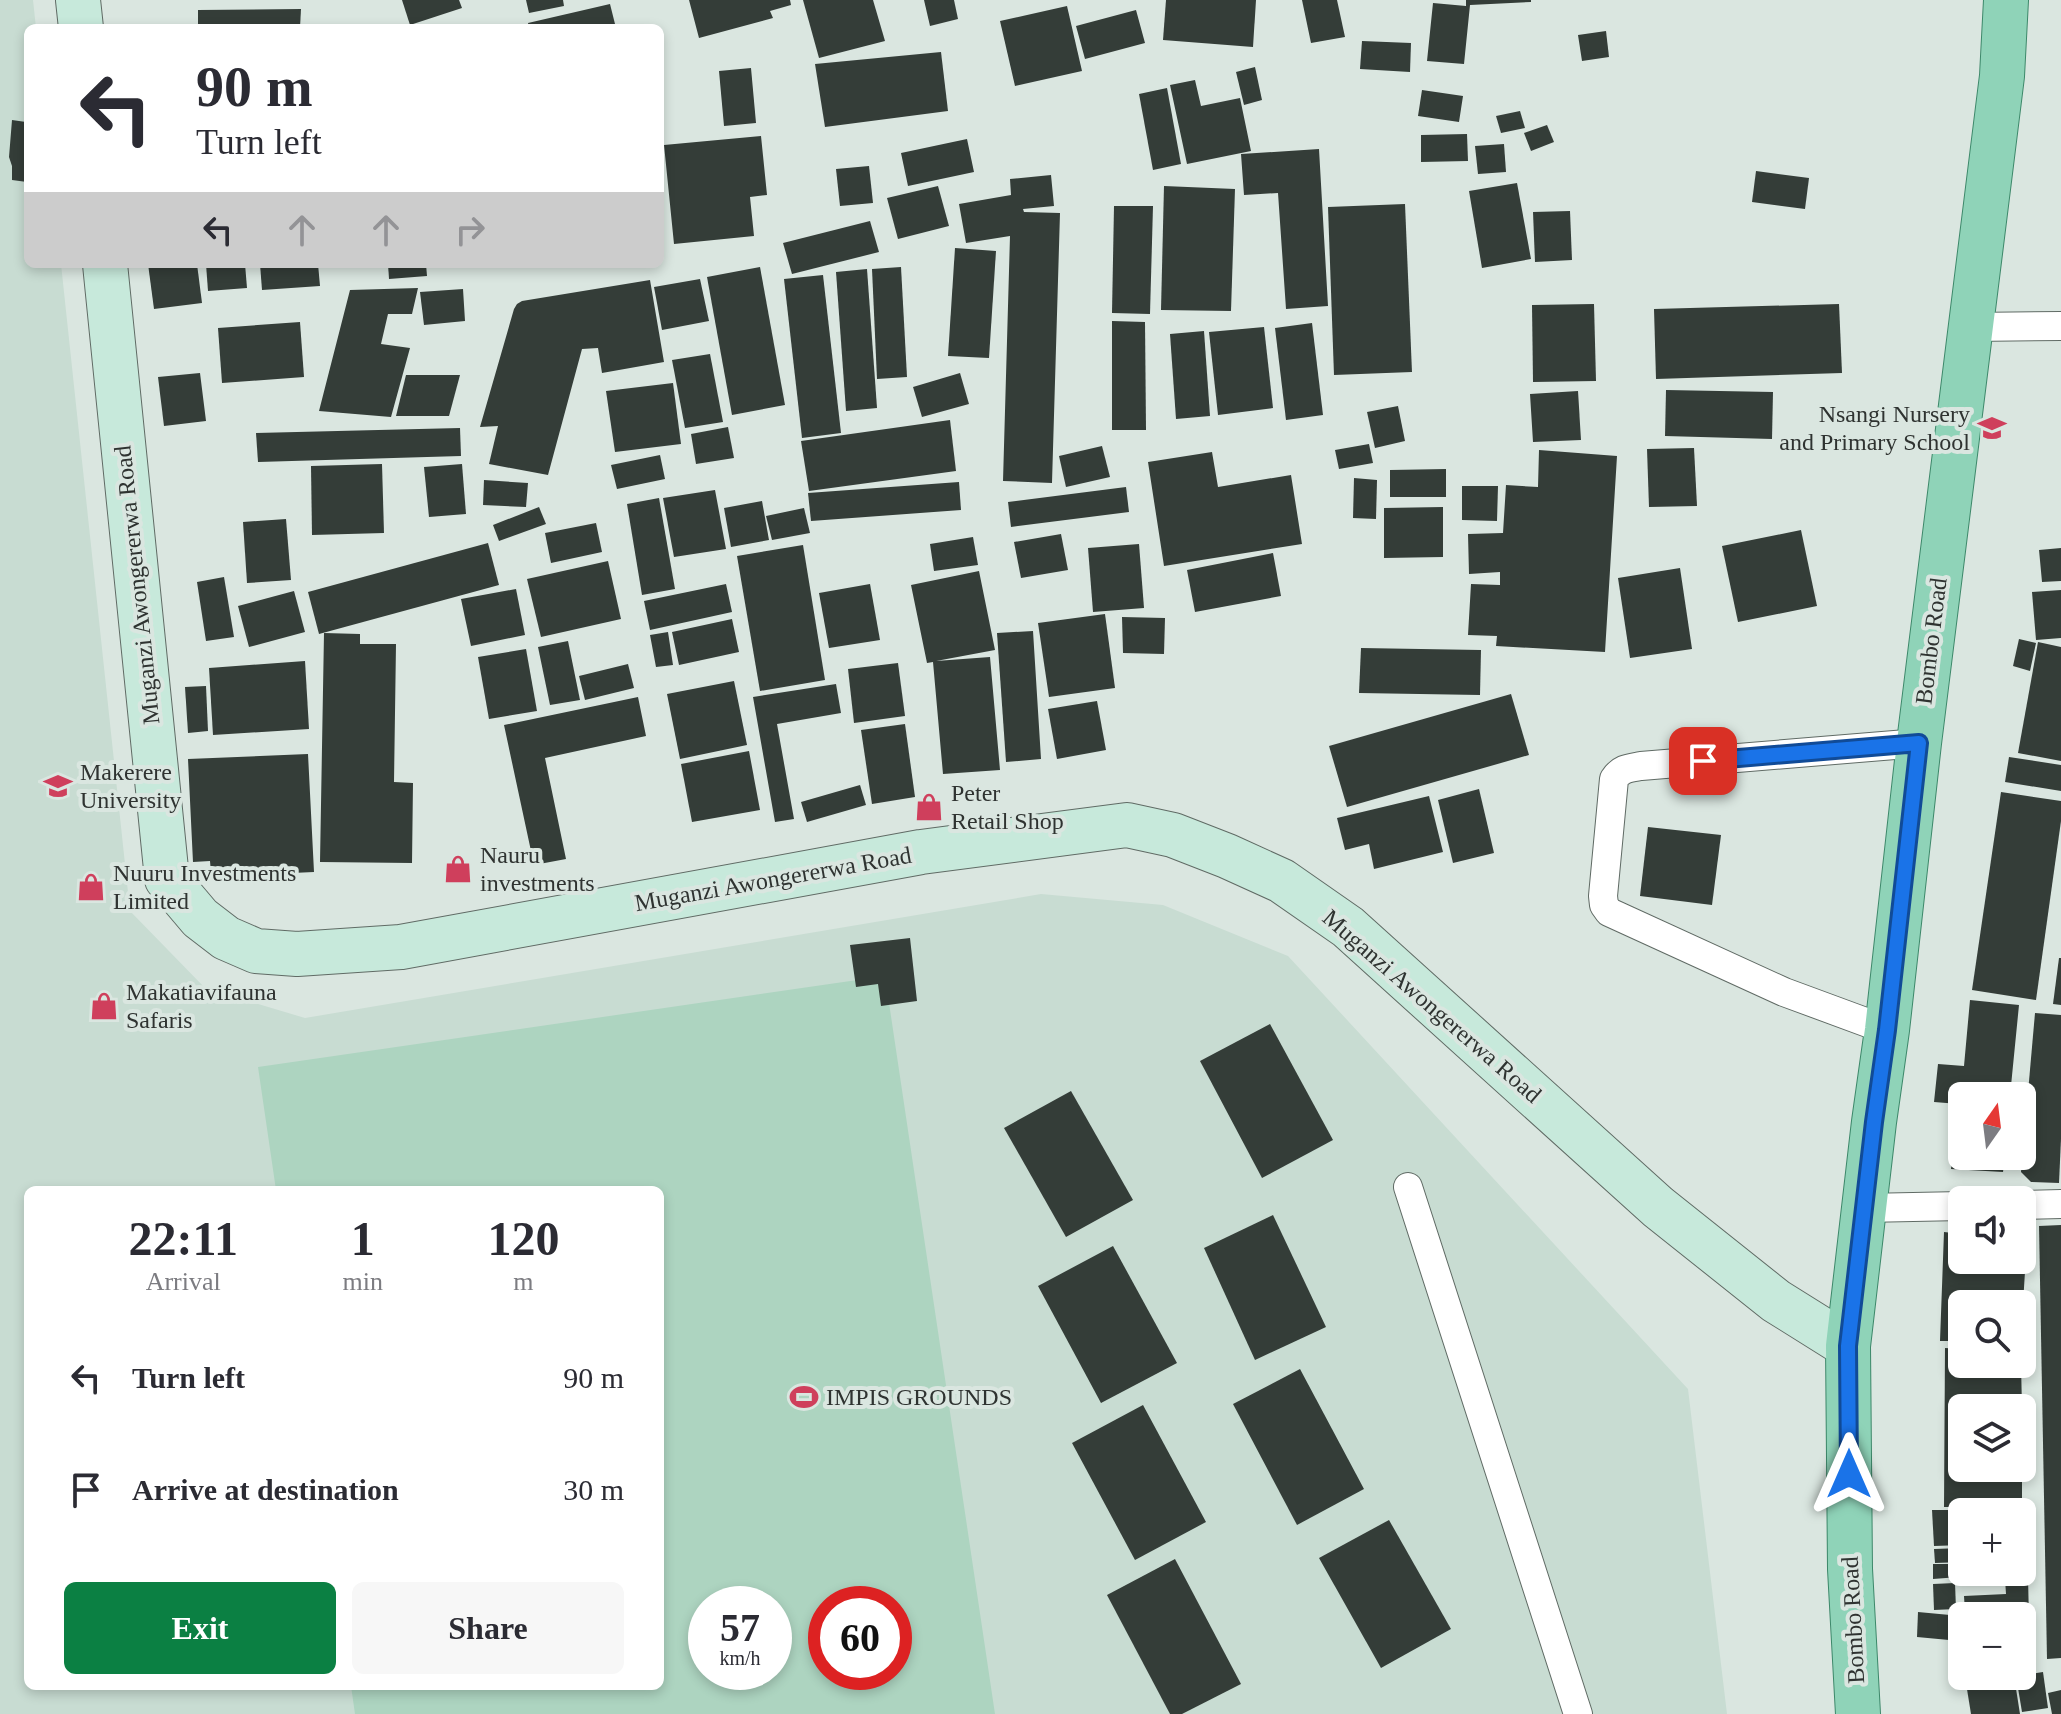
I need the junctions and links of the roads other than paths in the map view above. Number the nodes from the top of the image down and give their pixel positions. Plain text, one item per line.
1 (78, 0) edge
2 (2006, 0) edge
3 (81, 24) edge
4 (105, 268) edge
5 (2061, 326) edge
6 (1970, 327) junction
7 (1919, 743) junction
8 (1887, 1030) junction
9 (1408, 1187) dead end
10 (2061, 1204) edge
11 (2036, 1205) edge
12 (1948, 1206) edge
13 (1864, 1208) junction
14 (1848, 1346) junction
15 (1578, 1714) edge
16 (1858, 1714) edge

1 - 3 street
2 - 6 main road, Bombo Road
4 - 14 street, Muganzi Awongererwa Road
5 - 6 lane
6 - 7 main road, Bombo Road
7 - 8 main road, Bombo Road
7 - 8 lane
8 - 13 main road, Bombo Road
9 - 15 lane
10 - 11 lane
12 - 13 lane
13 - 14 main road, Bombo Road
14 - 16 main road, Bombo Road

